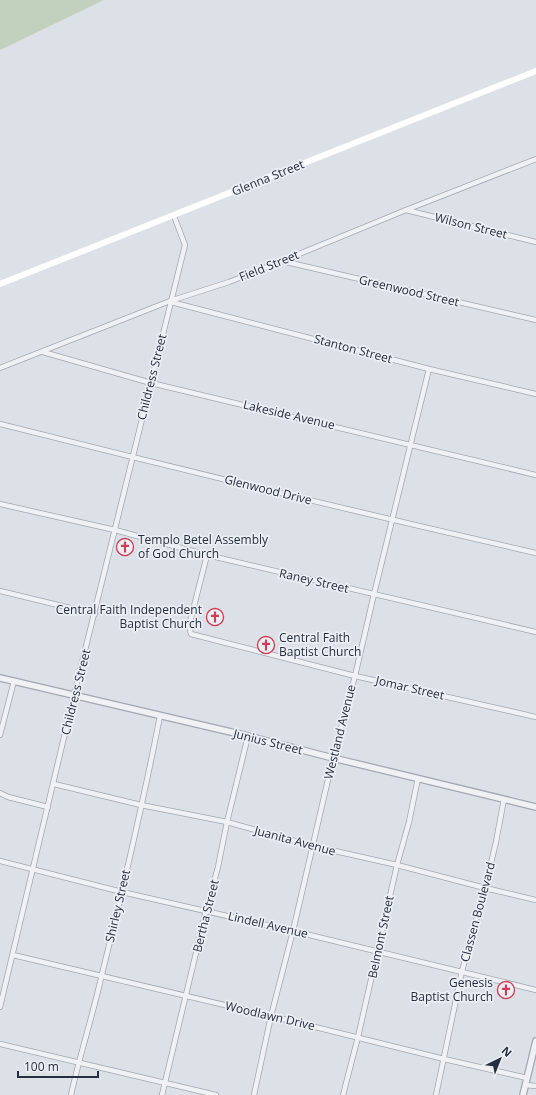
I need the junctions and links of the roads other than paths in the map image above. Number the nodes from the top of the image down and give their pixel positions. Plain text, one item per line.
1 (536, 71) edge
2 (536, 160) edge
3 (530, 162) junction
4 (536, 163) edge
5 (406, 210) junction
6 (174, 216) junction
7 (536, 242) edge
8 (282, 261) junction
9 (0, 284) edge
10 (170, 301) junction
11 (536, 320) edge
12 (42, 352) junction
13 (0, 368) edge
14 (429, 369) junction
15 (151, 383) junction
16 (536, 394) edge
17 (0, 424) edge
18 (410, 444) junction
19 (133, 457) junction
20 (536, 475) edge
21 (0, 504) edge
22 (393, 520) junction
23 (115, 530) junction
24 (536, 553) edge
25 (207, 555) junction
26 (0, 591) edge
27 (374, 594) junction
28 (95, 614) junction
29 (536, 632) edge
30 (355, 676) junction
31 (0, 678) edge
32 (14, 681) junction
33 (74, 696) junction
34 (160, 716) junction
35 (536, 717) edge
36 (0, 735) edge
37 (248, 736) junction
38 (333, 758) junction
39 (418, 778) junction
40 (54, 784) junction
41 (0, 792) edge
42 (504, 799) junction
43 (141, 805) junction
44 (48, 807) junction
45 (536, 807) edge
46 (227, 822) junction
47 (313, 846) junction
48 (0, 861) edge
49 (397, 865) junction
50 (33, 869) junction
51 (485, 888) junction
52 (122, 892) junction
53 (536, 900) edge
54 (206, 911) junction
55 (293, 931) junction
56 (378, 952) junction
57 (13, 955) junction
58 (462, 971) junction
59 (102, 976) junction
60 (536, 990) edge
61 (186, 997) junction
62 (0, 1007) edge
63 (271, 1016) junction
64 (358, 1037) junction
65 (536, 1041) edge
66 (0, 1044) edge
67 (444, 1059) junction
68 (79, 1062) junction
69 (527, 1078) junction
70 (165, 1082) junction
71 (525, 1085) junction
72 (536, 1086) edge
73 (71, 1095) edge
74 (162, 1095) edge
75 (216, 1095) edge
76 (254, 1095) edge
77 (343, 1095) edge
78 (436, 1095) edge
79 (523, 1095) edge

1 - 6 main road, Glenna Street
2 - 3 street, Field Street
3 - 4 street
3 - 5 street, Field Street
5 - 7 street, Wilson Street
5 - 8 street, Field Street
6 - 9 main road, Glenna Street
6 - 10 street, Childress Street
8 - 10 street, Field Street
8 - 11 street, Greenwood Street
10 - 12 street, Field Street
10 - 14 street, Stanton Street
10 - 15 street, Childress Street
12 - 13 street, Field Street
12 - 15 street, Lakeside Avenue
14 - 16 street, Stanton Street
14 - 18 street, Westland Avenue
15 - 18 street, Lakeside Avenue
15 - 19 street, Childress Street
17 - 19 street, Glenwood Drive
18 - 20 street, Lakeside Avenue
18 - 22 street, Westland Avenue
19 - 22 street, Glenwood Drive
19 - 23 street, Childress Street
21 - 23 street, Raney Street
22 - 24 street, Glenwood Drive
22 - 27 street, Westland Avenue
23 - 25 street, Raney Street
23 - 28 street, Childress Street
25 - 27 street, Raney Street
25 - 30 street, Jomar Street
26 - 28 street
27 - 29 street, Raney Street
27 - 30 street, Westland Avenue
28 - 33 street, Childress Street
30 - 35 street, Jomar Street
30 - 38 street, Westland Avenue
31 - 32 street, Junius Street
32 - 33 street, Junius Street
32 - 36 street
33 - 34 street, Junius Street
33 - 40 street, Childress Street
34 - 37 street, Junius Street
34 - 43 street, Shirley Street
37 - 38 street, Junius Street
37 - 46 street, Bertha Street
38 - 39 street, Junius Street
38 - 47 street, Westland Avenue
39 - 42 street, Junius Street
39 - 49 street, Belmont Street
40 - 43 street, Juanita Avenue
40 - 44 street, Childress Street
41 - 44 street
42 - 45 street, Junius Street
42 - 51 street, Classen Boulevard
43 - 46 street, Juanita Avenue
43 - 52 street, Shirley Street
44 - 50 street, Childress Street
46 - 47 street, Juanita Avenue
46 - 54 street, Bertha Street
47 - 49 street, Juanita Avenue
47 - 55 street, Westland Avenue
48 - 50 street, Lindell Avenue
49 - 51 street, Juanita Avenue
49 - 56 street, Belmont Street
50 - 52 street, Lindell Avenue
50 - 57 street, Childress Street
51 - 53 street, Juanita Avenue
51 - 58 street, Classen Boulevard
52 - 54 street, Lindell Avenue
52 - 59 street, Shirley Street
54 - 55 street, Lindell Avenue
54 - 61 street, Bertha Street
55 - 56 street, Lindell Avenue
55 - 63 street, Westland Avenue
56 - 58 street, Lindell Avenue
56 - 64 street, Belmont Street
57 - 59 street, Woodlawn Drive
57 - 62 street, Childress Street
58 - 60 street, Lindell Avenue
58 - 67 street, Classen Boulevard
59 - 61 street, Woodlawn Drive
59 - 68 street, Shirley Street
61 - 63 street, Woodlawn Drive
61 - 70 street, Bertha Street
63 - 64 street, Woodlawn Drive
63 - 76 street, Westland Avenue
64 - 67 street, Woodlawn Drive
64 - 77 street, Belmont Street
65 - 69 street
66 - 68 street
67 - 69 street, Woodlawn Drive
67 - 78 street, Classen Boulevard
68 - 70 street
68 - 73 street, Shirley Street
69 - 71 street
70 - 74 street, Bertha Street
70 - 75 street
71 - 72 street
71 - 79 street

